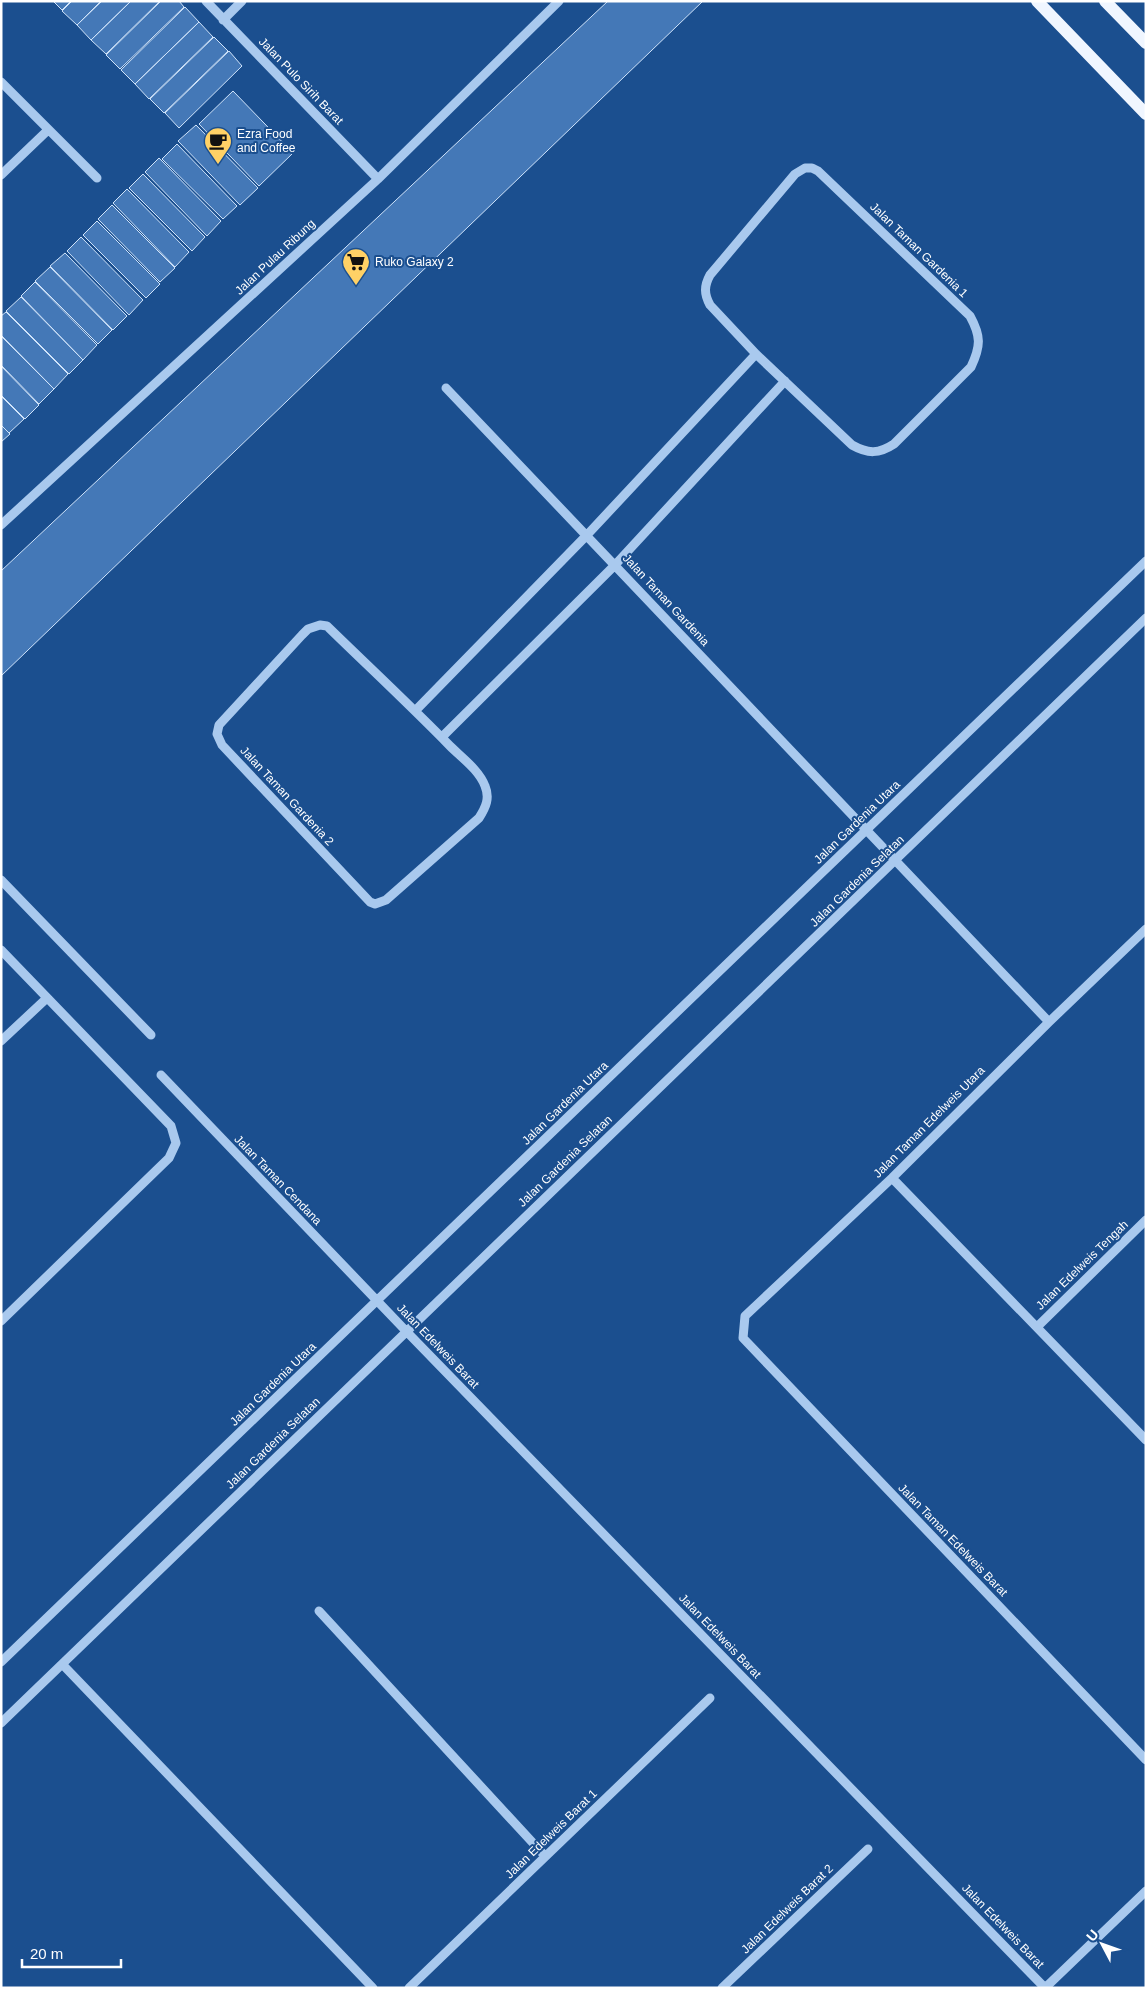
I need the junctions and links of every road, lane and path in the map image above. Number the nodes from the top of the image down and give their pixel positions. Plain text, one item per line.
1 (206, 1) edge
2 (242, 1) edge
3 (559, 1) edge
4 (1037, 1) edge
5 (1105, 1) edge
6 (223, 20) junction
7 (1146, 43) edge
8 (1, 82) edge
9 (1146, 114) edge
10 (48, 130) junction
11 (1, 175) edge
12 (97, 178) dead end
13 (378, 178) junction
14 (756, 354) junction
15 (785, 381) junction
16 (446, 388) dead end
17 (1, 524) edge
18 (587, 536) junction
19 (1146, 561) edge
20 (615, 565) junction
21 (1146, 618) edge
22 (416, 710) junction
23 (442, 737) junction
24 (866, 830) junction
25 (896, 860) junction
26 (1, 880) edge
27 (1146, 929) edge
28 (1, 950) edge
29 (47, 998) junction
30 (1049, 1022) junction
31 (151, 1034) dead end
32 (1, 1041) edge
33 (161, 1076) dead end
34 (892, 1178) junction
35 (1146, 1220) edge
36 (378, 1301) junction
37 (1, 1321) edge
38 (1036, 1327) junction
39 (406, 1331) junction
40 (743, 1338) joint
41 (1146, 1440) edge
42 (318, 1611) dead end
43 (1, 1662) edge
44 (63, 1665) junction
45 (710, 1698) dead end
46 (1, 1723) edge
47 (1146, 1760) edge
48 (868, 1849) dead end
49 (546, 1856) junction
50 (1146, 1891) edge
51 (373, 1988) edge
52 (409, 1988) edge
53 (722, 1988) edge
54 (1045, 1988) edge

1 - 6 street, Jalan Pulo Sirih Barat
2 - 6 street
3 - 13 street, Jalan Pulau Ribung
4 - 9 main road
5 - 7 main road
6 - 13 street, Jalan Pulo Sirih Barat
8 - 10 street
10 - 11 street
10 - 12 street
13 - 17 street, Jalan Pulau Ribung
14 - 15 street, Jalan Taman Gardenia 1
14 - 15 street, Jalan Taman Gardenia 1
14 - 18 street
15 - 20 street
16 - 18 street, Jalan Taman Gardenia
18 - 20 street, Jalan Taman Gardenia
18 - 22 street
19 - 24 street, Jalan Gardenia Utara
20 - 23 street
20 - 24 street, Jalan Taman Gardenia
21 - 25 street, Jalan Gardenia Selatan
22 - 23 street, Jalan Taman Gardenia 2
22 - 23 street, Jalan Taman Gardenia 2
24 - 25 street, Jalan Taman Gardenia
24 - 36 street, Jalan Gardenia Utara
25 - 30 street, Jalan Taman Gardenia
25 - 39 street, Jalan Gardenia Selatan
26 - 31 street
27 - 30 street, Jalan Taman Edelweis Utara
28 - 29 street
29 - 32 street
29 - 37 street
30 - 34 street, Jalan Taman Edelweis Utara
33 - 36 street, Jalan Taman Cendana
34 - 38 street
34 - 40 street, Jalan Taman Edelweis Utara
35 - 38 street, Jalan Edelweis Tengah
36 - 39 street, Jalan Edelweis Barat
36 - 43 street, Jalan Gardenia Utara
38 - 41 street
39 - 44 street, Jalan Gardenia Selatan
39 - 54 street, Jalan Edelweis Barat
40 - 47 street, Jalan Taman Edelweis Barat
42 - 49 street
44 - 46 street, Jalan Gardenia Selatan
44 - 51 street
45 - 49 street, Jalan Edelweis Barat 1
48 - 53 street, Jalan Edelweis Barat 2
49 - 52 street, Jalan Edelweis Barat 1
50 - 54 street

